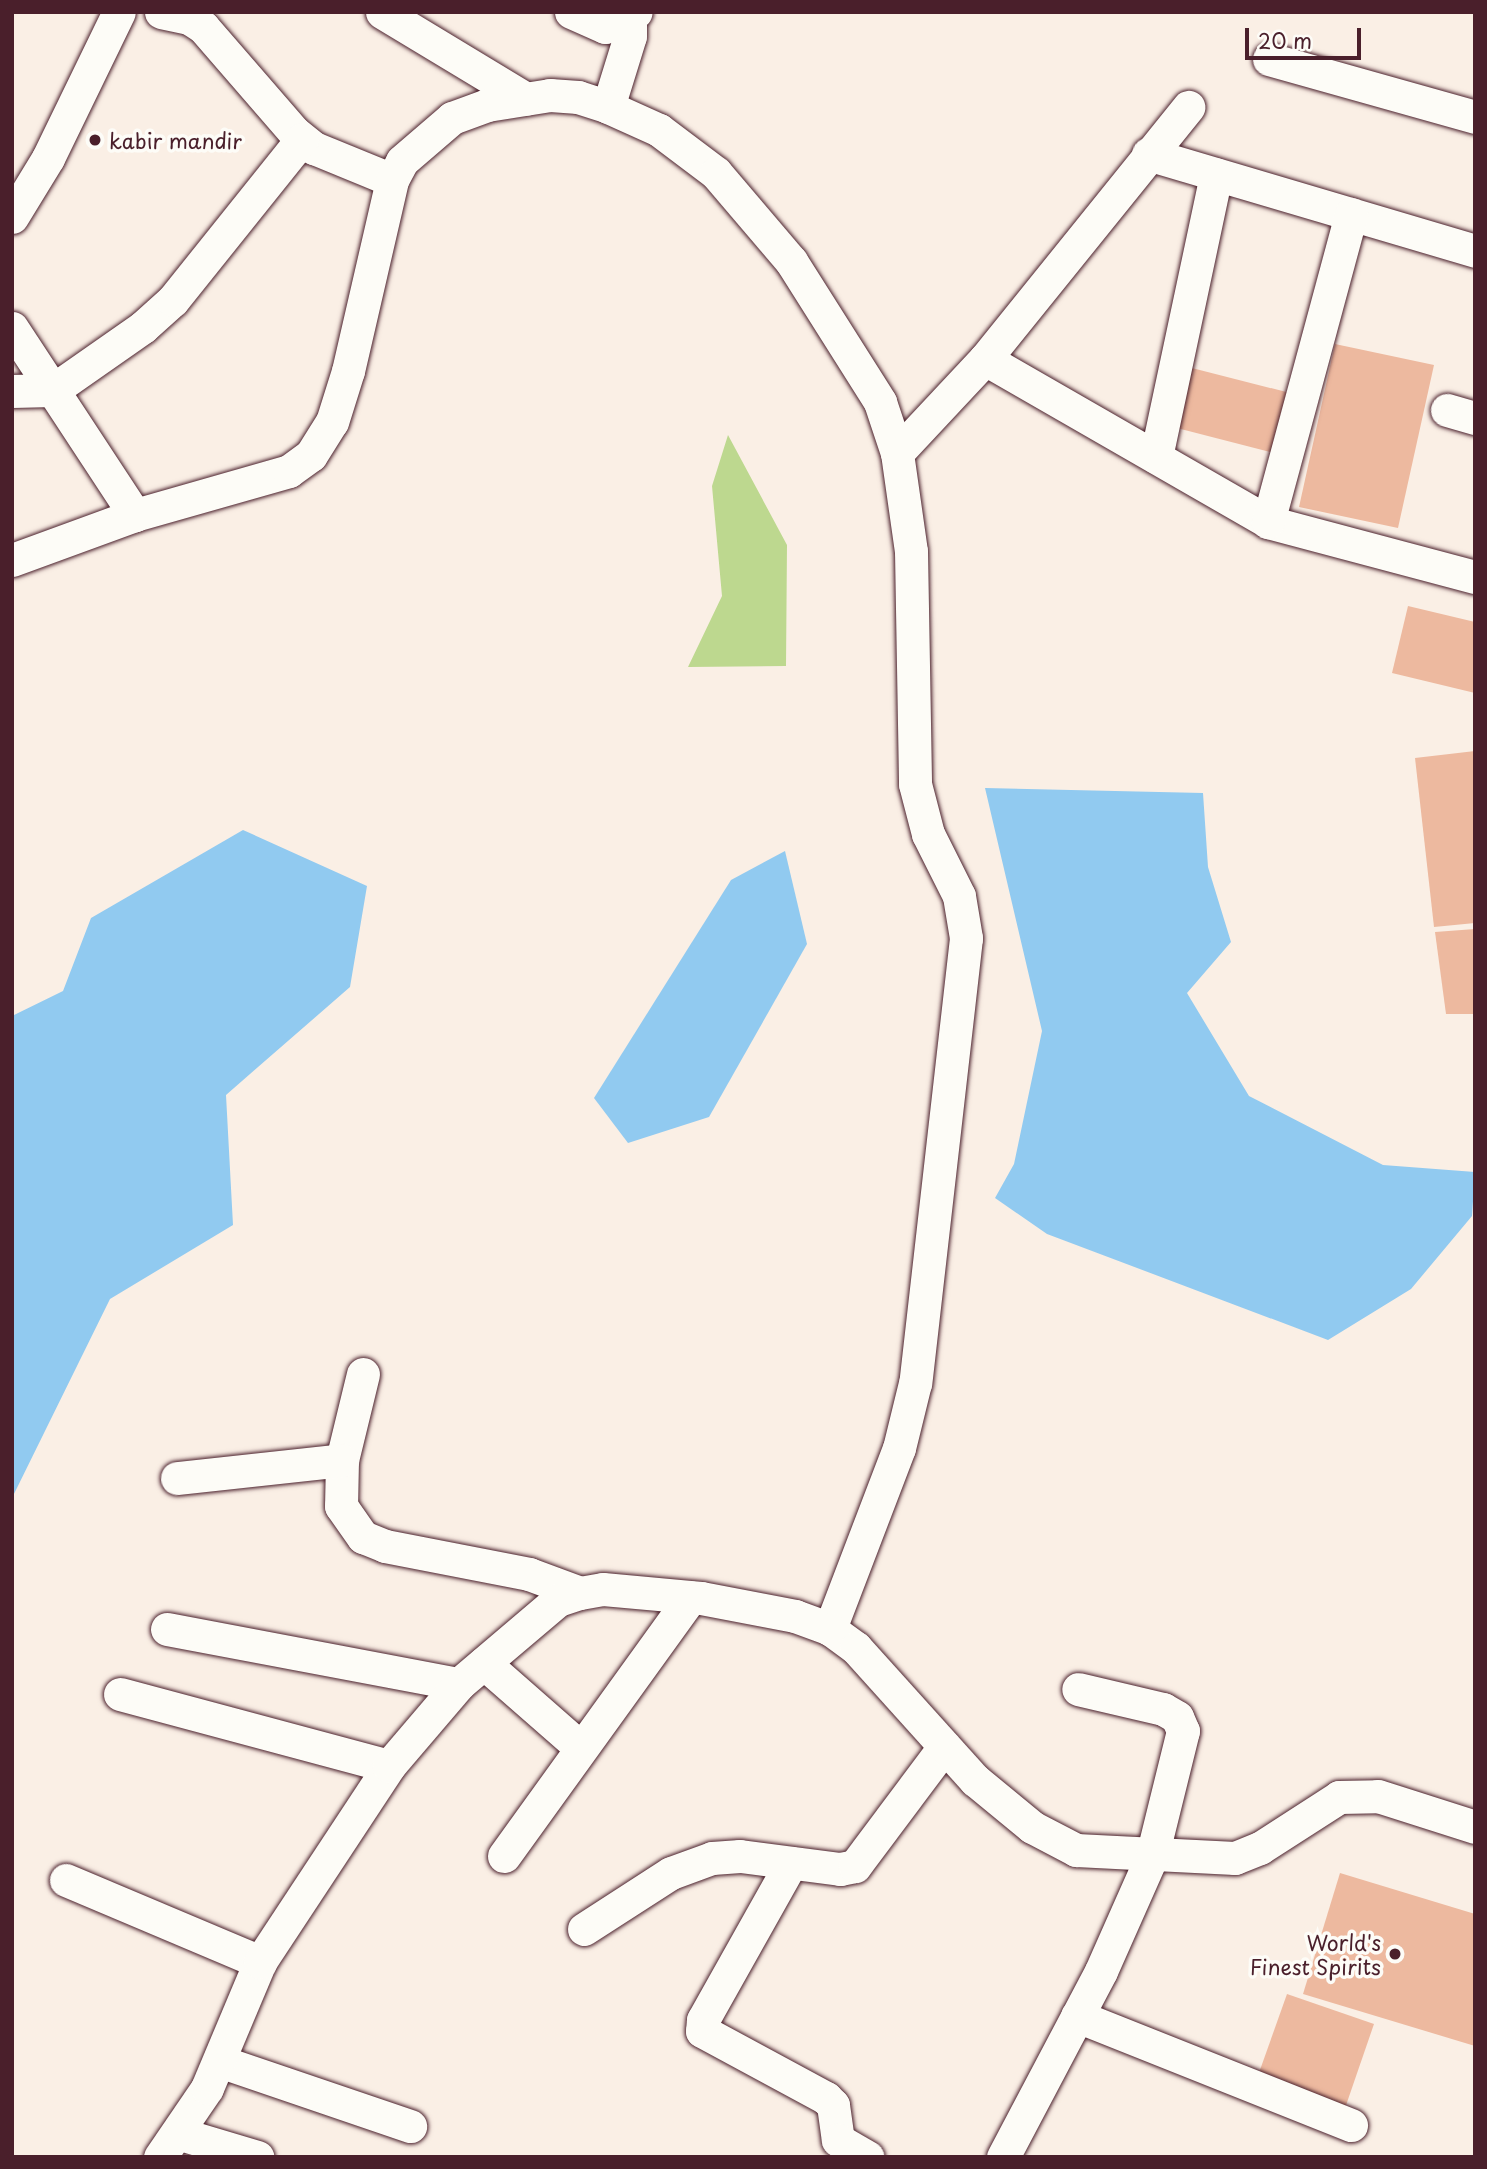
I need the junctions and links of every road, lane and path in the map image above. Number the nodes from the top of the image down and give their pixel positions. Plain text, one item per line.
1 (119, 12) edge
2 (161, 12) edge
3 (382, 12) edge
4 (571, 12) edge
5 (632, 14) edge
6 (214, 22) edge
7 (1269, 59) dead end
8 (526, 99) junction
9 (608, 107) junction
10 (1188, 107) dead end
11 (1475, 117) edge
12 (302, 139) junction
13 (1148, 153) junction
14 (1216, 174) junction
15 (392, 180) junction
16 (1351, 214) junction
17 (12, 217) edge
18 (1475, 251) edge
19 (12, 328) edge
20 (985, 359) junction
21 (52, 390) junction
22 (12, 391) edge
23 (897, 453) junction
24 (1156, 457) junction
25 (135, 515) junction
26 (1268, 522) junction
27 (12, 560) edge
28 (1475, 577) edge
29 (363, 1374) dead end
30 (342, 1460) junction
31 (177, 1478) dead end
32 (580, 1593) junction
33 (691, 1597) junction
34 (167, 1629) dead end
35 (830, 1629) junction
36 (484, 1663) junction
37 (459, 1684) junction
38 (1078, 1689) dead end
39 (120, 1693) dead end
40 (580, 1746) junction
41 (944, 1747) junction
42 (390, 1766) junction
43 (1475, 1827) edge
44 (504, 1856) dead end
45 (1152, 1856) junction
46 (791, 1863) junction
47 (66, 1880) dead end
48 (584, 1929) dead end
49 (260, 1962) junction
50 (1077, 2016) junction
51 (219, 2061) junction
52 (1351, 2125) dead end
53 (410, 2126) dead end
54 (169, 2145) edge
55 (257, 2157) edge
56 (867, 2157) edge
57 (1003, 2157) edge

1 - 17 street
2 - 6 street
3 - 8 street
4 - 5 street
5 - 9 street
6 - 12 street
7 - 11 street
8 - 9 street
8 - 15 street
9 - 23 street
10 - 13 street
12 - 15 street
12 - 21 street
13 - 14 street
13 - 20 street
14 - 16 street
14 - 24 street
15 - 25 street
16 - 18 street
16 - 26 street
19 - 21 street
20 - 23 street
20 - 24 street
21 - 22 street
21 - 25 street
23 - 35 street
24 - 26 street
25 - 27 street
26 - 28 street
29 - 30 street
30 - 31 street
30 - 32 street
32 - 33 street
32 - 36 street
33 - 35 street
33 - 40 street
34 - 37 street
35 - 41 street
36 - 37 street
36 - 40 street
37 - 42 street
38 - 45 street
39 - 42 street
40 - 44 street
41 - 45 street
41 - 46 street
42 - 49 street
43 - 45 street
45 - 50 street
46 - 48 street
46 - 56 street
47 - 49 street
49 - 51 street
50 - 52 street
50 - 57 street
51 - 53 street
51 - 54 street
54 - 55 street

